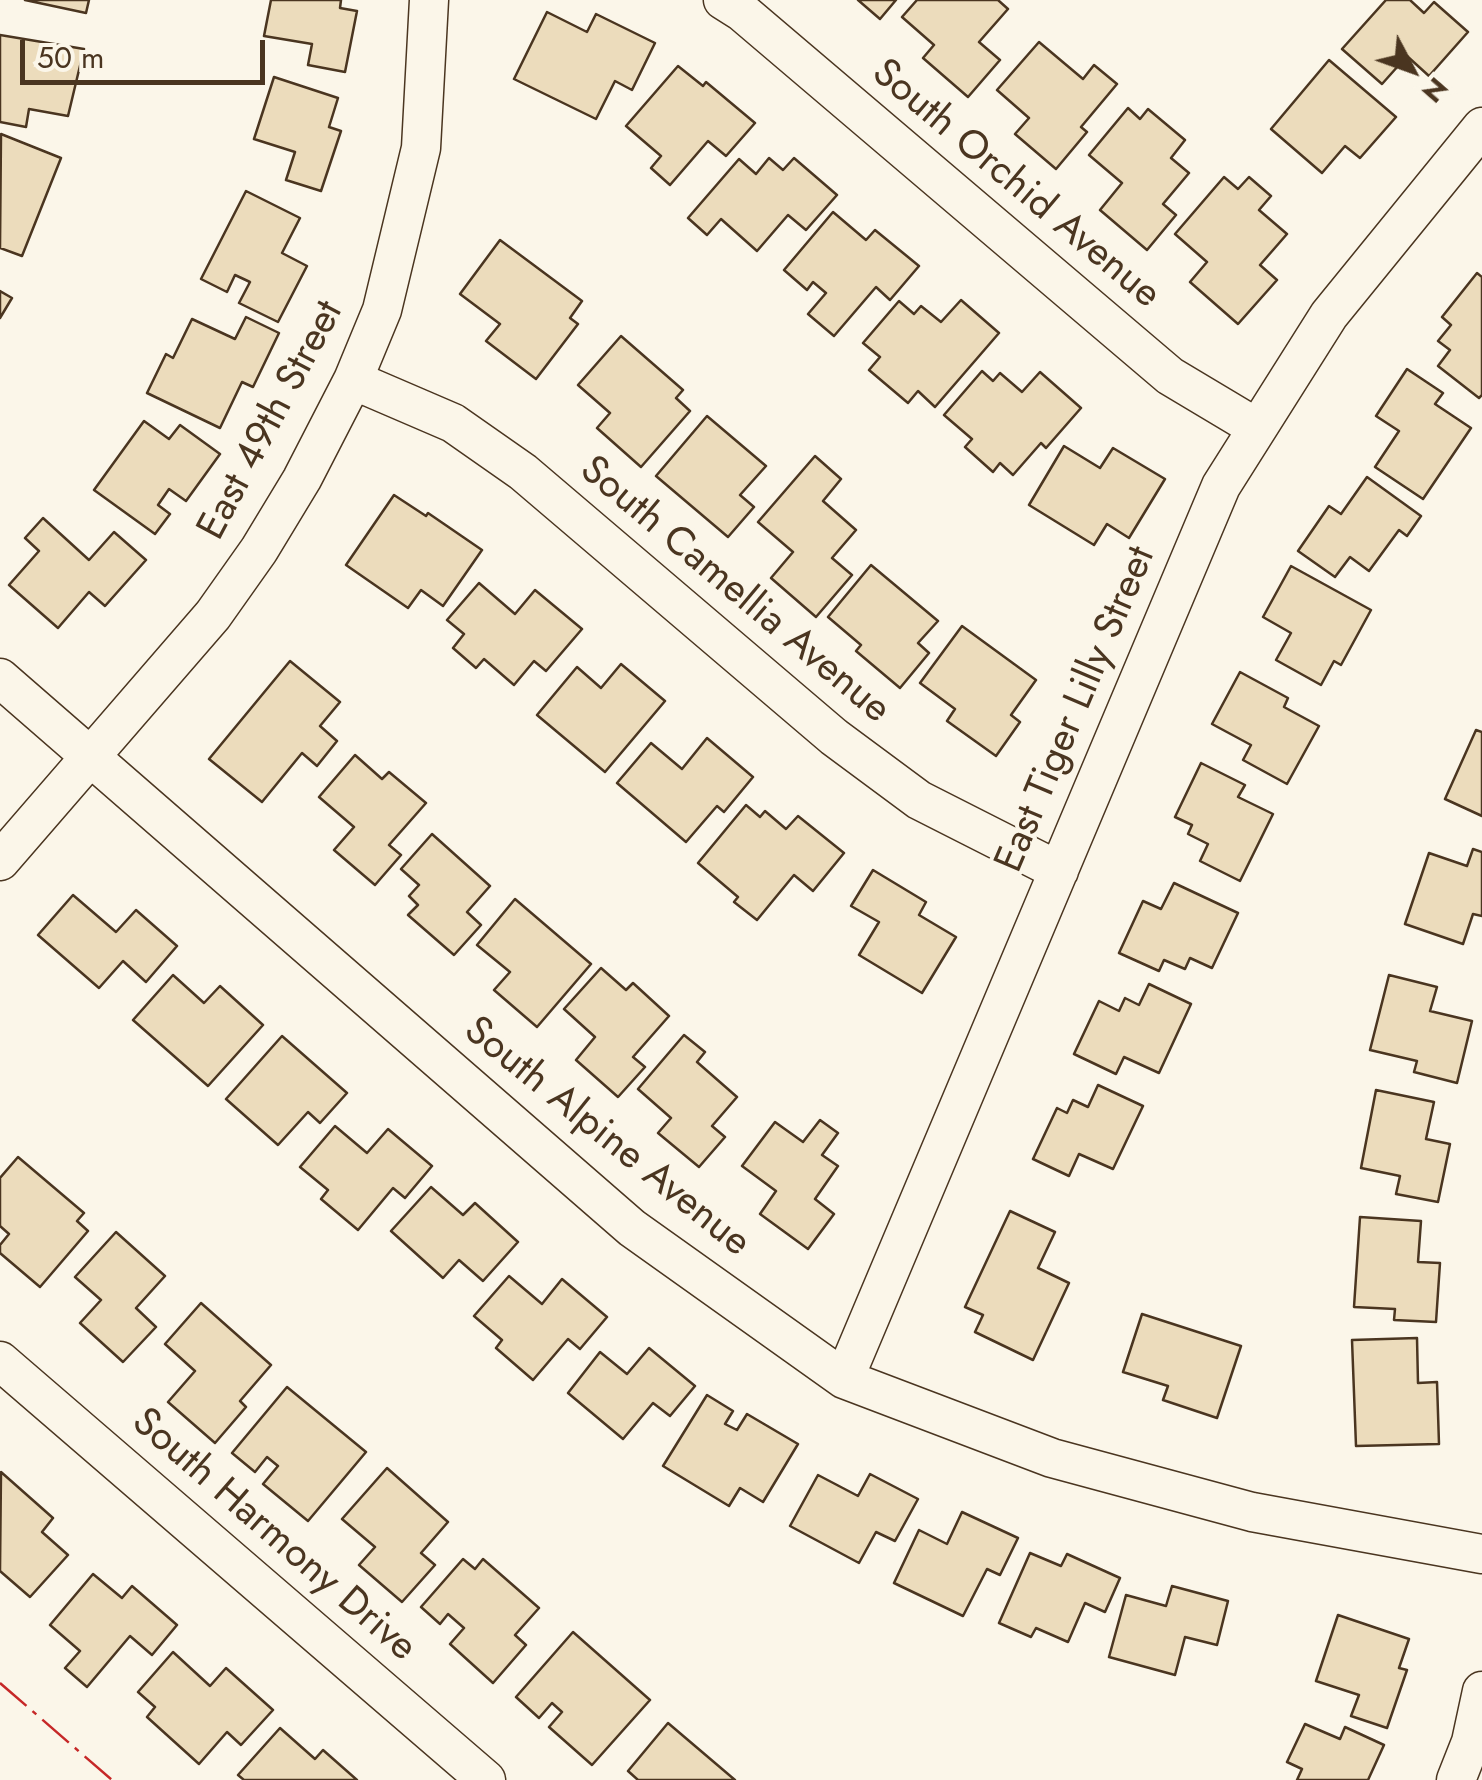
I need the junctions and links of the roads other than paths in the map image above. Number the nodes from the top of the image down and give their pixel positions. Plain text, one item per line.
1 (429, 0) edge
2 (723, 0) edge
3 (1482, 127) edge
4 (353, 380) junction
5 (1257, 428) junction
6 (0, 678) edge
7 (90, 759) junction
8 (0, 861) edge
9 (1059, 871) junction
10 (0, 1361) edge
11 (844, 1379) junction
12 (1482, 1554) edge
13 (1482, 1691) edge
14 (486, 1780) edge
15 (1456, 1780) edge

1 - 4 street, East 49th Street
2 - 5 street, South Orchid Avenue
3 - 5 street, East Tiger Lilly Street
4 - 7 street, East 49th Street
4 - 9 street, South Camellia Avenue
5 - 9 street, East Tiger Lilly Street
6 - 7 street, South Alpine Avenue
7 - 8 street, East 49th Street
7 - 11 street, South Alpine Avenue
9 - 11 street, East Tiger Lilly Street
10 - 14 street, South Harmony Drive
11 - 12 street, South Alpine Avenue
13 - 15 street

